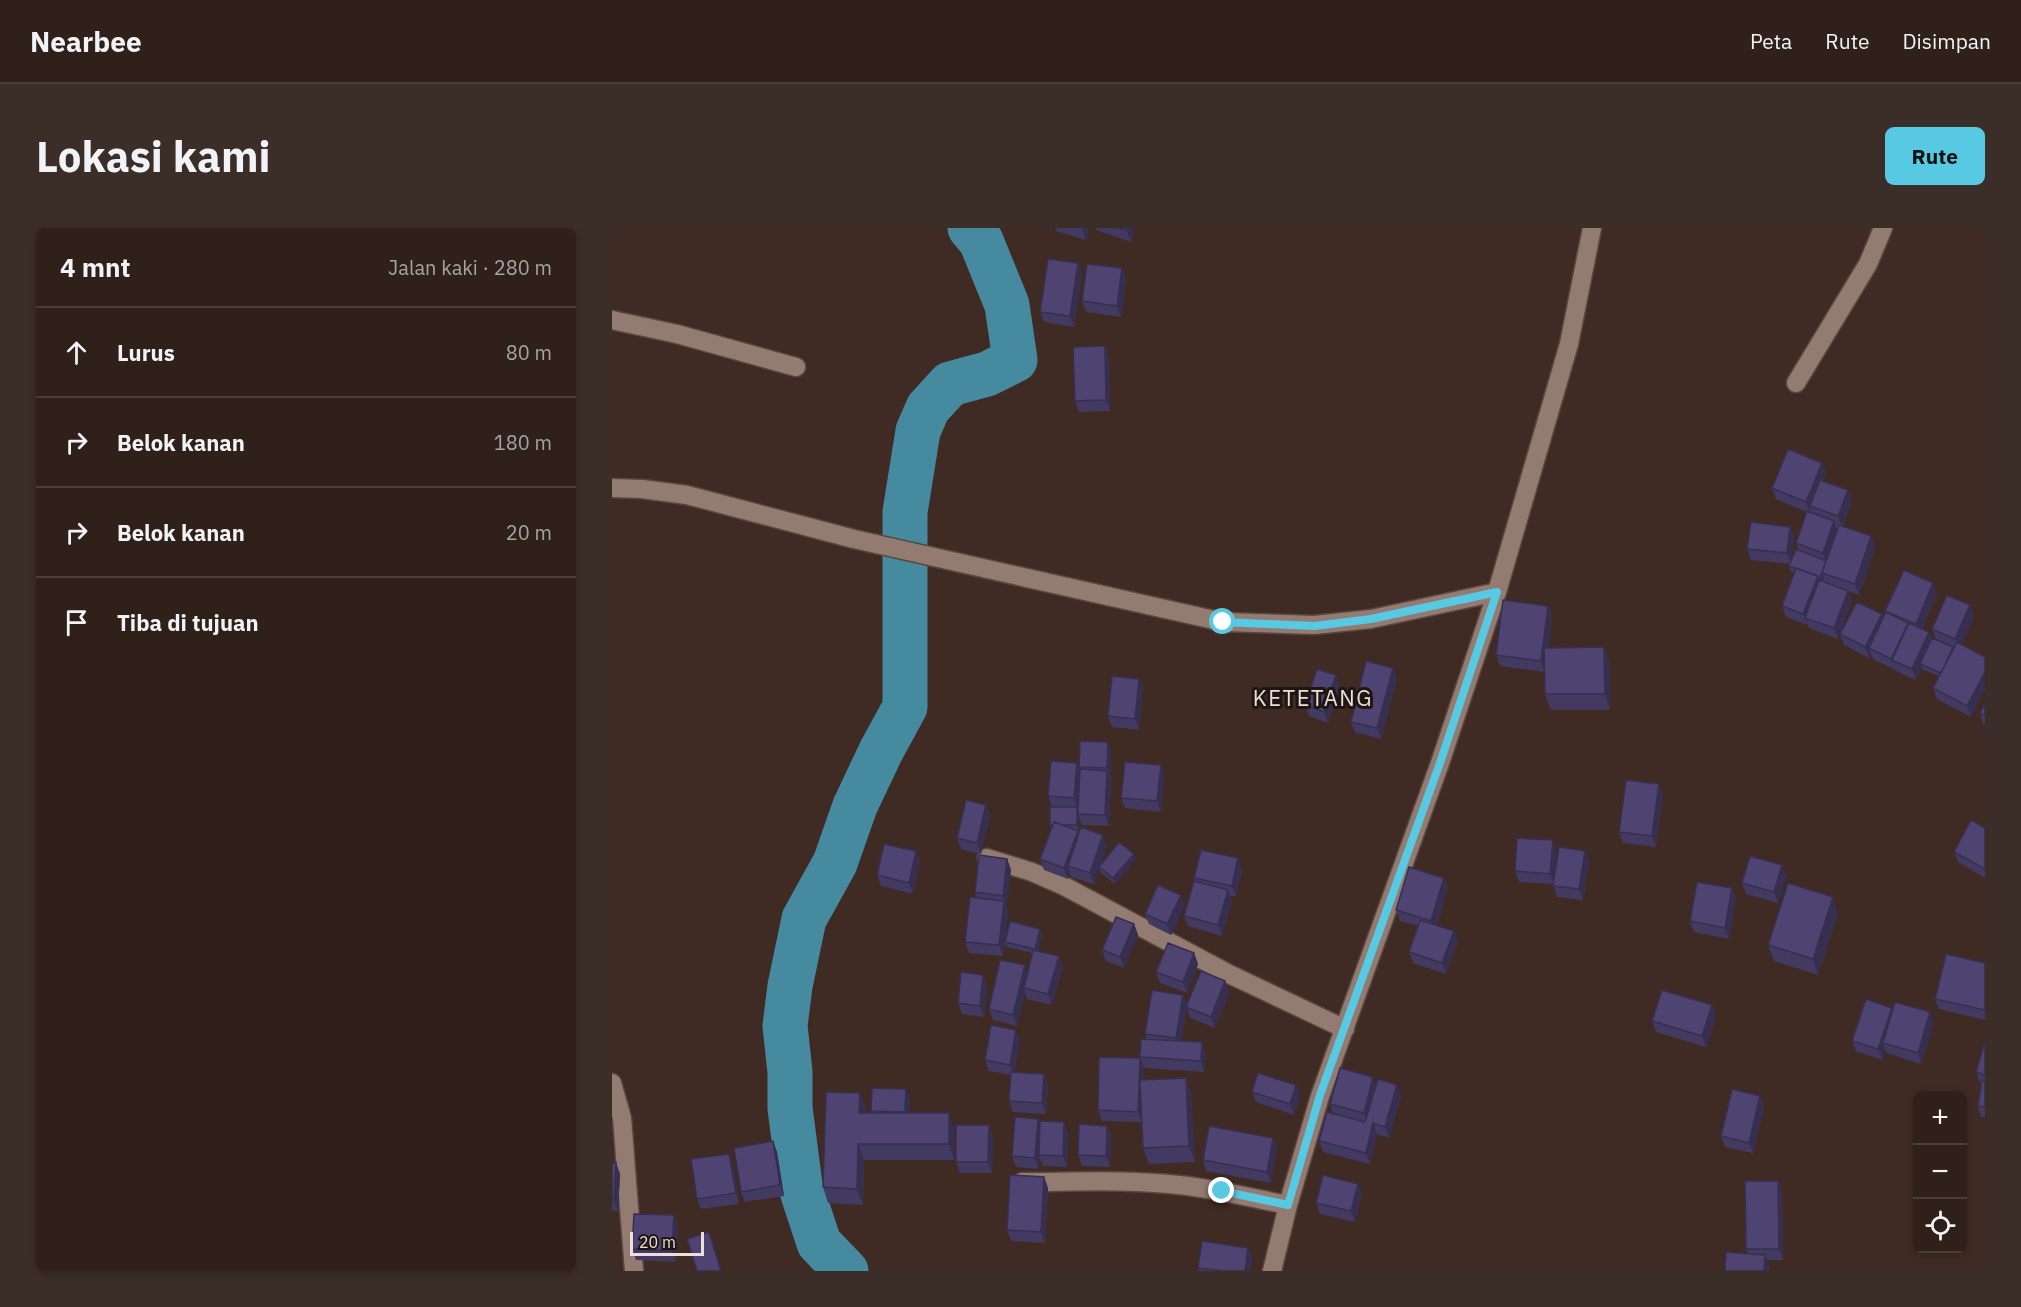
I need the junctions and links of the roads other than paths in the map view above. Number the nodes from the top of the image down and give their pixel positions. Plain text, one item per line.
1 (1592, 228) edge
2 (1883, 228) edge
3 (612, 320) edge
4 (796, 367) dead end
5 (1796, 383) dead end
6 (612, 488) edge
7 (1497, 592) junction
8 (987, 858) edge
9 (1345, 1029) junction
10 (612, 1083) edge
11 (1020, 1182) edge
12 (1288, 1205) junction
13 (634, 1271) edge
14 (1272, 1271) edge

1 - 7 street
2 - 5 street
3 - 4 street
6 - 7 street
7 - 9 street
8 - 9 street
9 - 12 street
10 - 13 street
11 - 12 street
12 - 14 street

